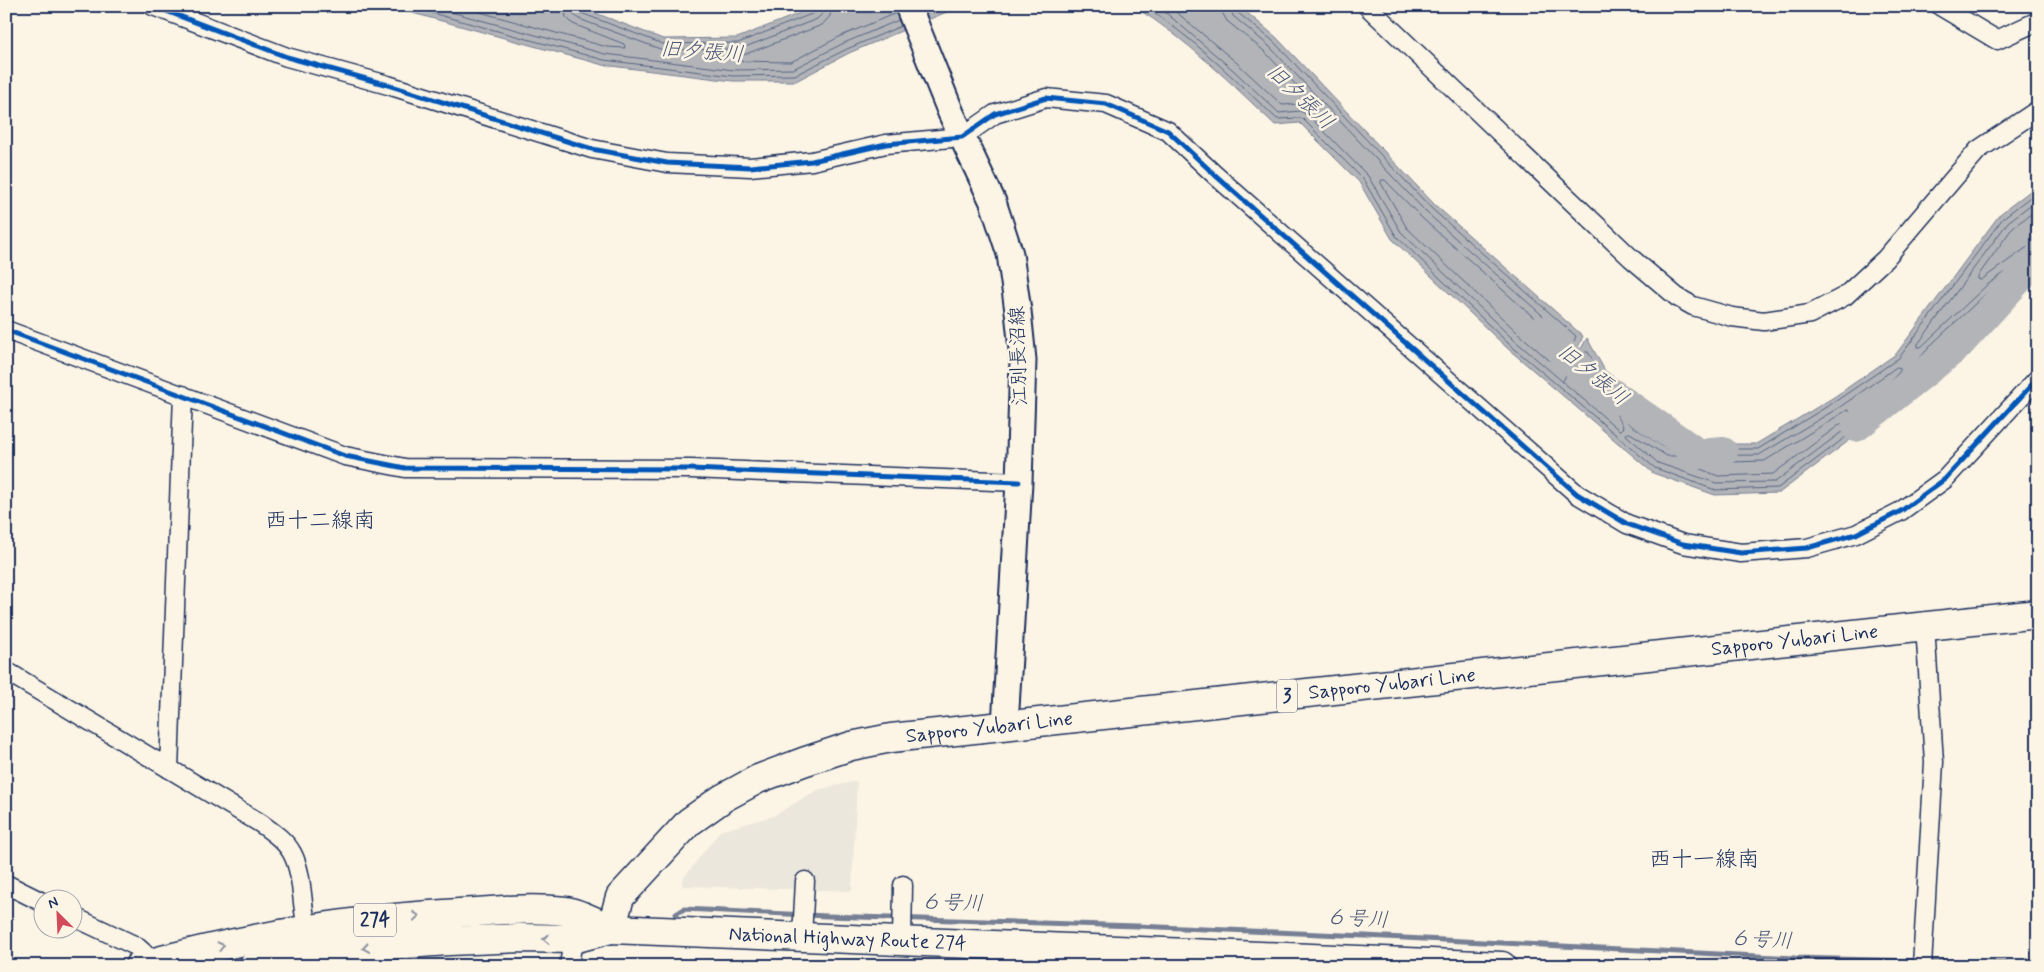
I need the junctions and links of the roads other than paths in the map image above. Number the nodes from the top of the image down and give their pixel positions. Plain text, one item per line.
1 (153, 6) edge
2 (908, 6) edge
3 (1366, 6) edge
4 (1940, 6) edge
5 (2038, 21) edge
6 (2038, 110) edge
7 (962, 137) junction
8 (6, 330) edge
9 (2038, 378) edge
10 (183, 395) junction
11 (1019, 482) junction
12 (2038, 614) edge
13 (1925, 626) junction
14 (6, 671) edge
15 (1005, 726) junction
16 (169, 770) junction
17 (805, 881) dead end
18 (6, 884) edge
19 (903, 885) dead end
20 (32, 897) edge
21 (82, 921) edge
22 (306, 928) junction
23 (611, 929) junction
24 (803, 931) junction
25 (902, 935) junction
26 (572, 939) junction
27 (316, 956) junction
28 (1923, 958) edge
29 (146, 965) edge
30 (253, 966) edge
31 (569, 966) edge
32 (1502, 966) edge

1 - 7 street
2 - 7 main road, 江別長沼線
3 - 6 street
4 - 5 street
7 - 9 street
7 - 11 main road, 江別長沼線
8 - 10 street
10 - 11 street
10 - 16 street
11 - 15 main road, 江別長沼線
12 - 13 main road, Sapporo Yubari Line / 3
13 - 15 main road, Sapporo Yubari Line / 3
13 - 28 street
14 - 16 street
15 - 23 main road, Sapporo Yubari Line / 3
16 - 22 street
17 - 24 street
18 - 20 street
19 - 25 street
21 - 29 street
22 -> 23 main road, National Highway Route 274 / 274
22 - 27 street
29 -> 22 main road, National Highway Route 274 / 274
23 - 24 main road, National Highway Route 274 / 274
23 - 26 main road, National Highway Route 274 / 274
24 - 25 main road, National Highway Route 274 / 274
25 - 32 main road, National Highway Route 274 / 274
26 -> 27 main road, National Highway Route 274 / 274
26 - 31 street
27 - 30 main road, National Highway Route 274 / 274

